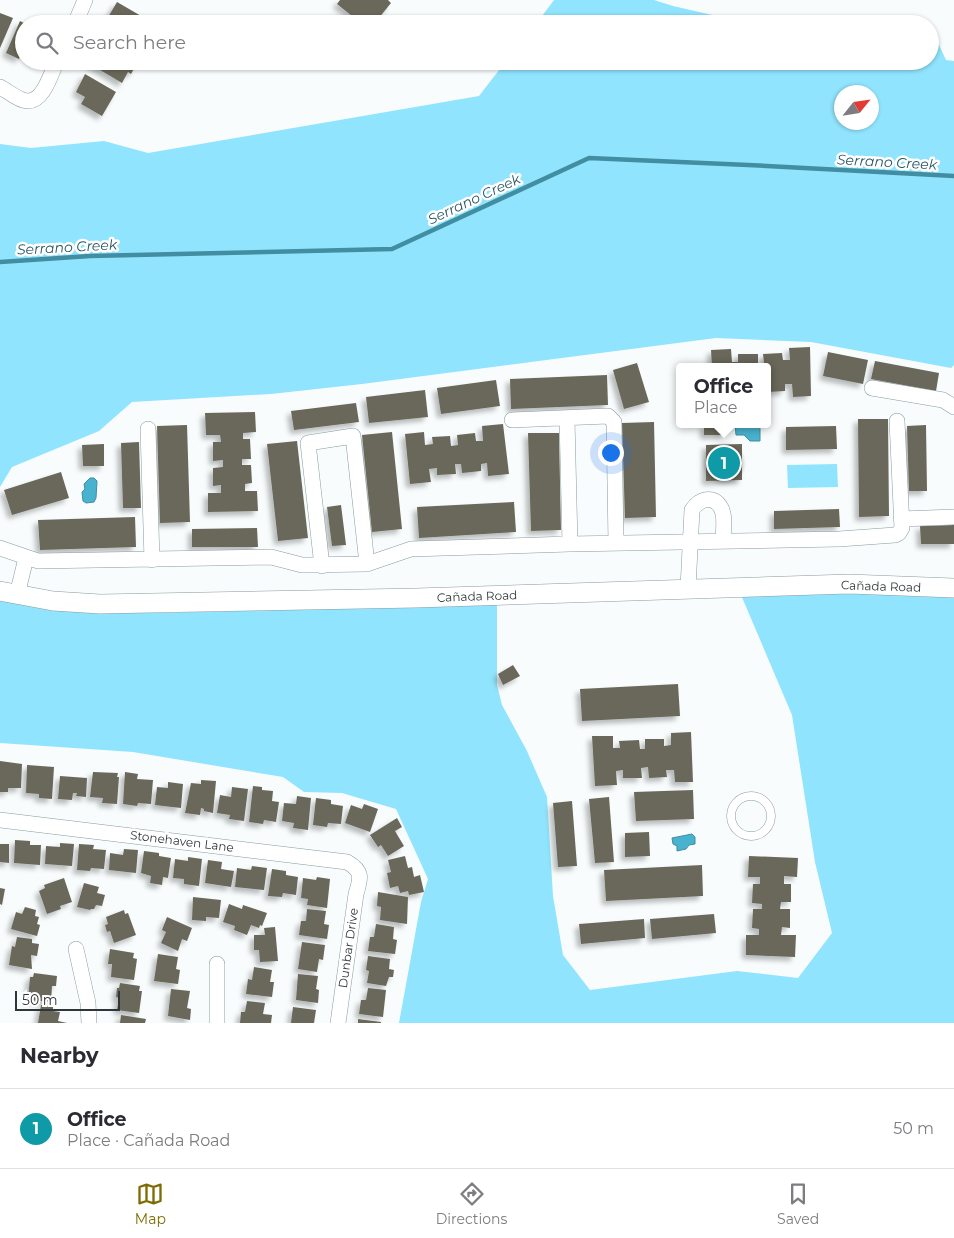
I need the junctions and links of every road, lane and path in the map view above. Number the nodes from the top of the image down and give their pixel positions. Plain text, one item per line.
1 (85, 0) edge
2 (79, 15) edge
3 (53, 70) edge
4 (0, 87) edge
5 (872, 388) dead end
6 (954, 407) edge
7 (566, 419) junction
8 (512, 420) dead end
9 (897, 421) dead end
10 (148, 429) dead end
11 (954, 517) edge
12 (901, 519) junction
13 (690, 541) junction
14 (723, 541) junction
15 (616, 543) junction
16 (570, 544) junction
17 (0, 548) edge
18 (26, 558) junction
19 (152, 560) junction
20 (366, 564) junction
21 (322, 566) junction
22 (688, 588) junction
23 (954, 588) edge
24 (9, 593) edge
25 (755, 797) joint
26 (0, 820) edge
27 (360, 874) joint
28 (76, 949) dead end
29 (217, 964) dead end
30 (89, 1023) edge
31 (217, 1023) edge
32 (338, 1023) edge

1 - 2 street
3 - 4 street
5 - 6 street
7 - 8 street
7 - 15 street
7 - 16 street
9 - 12 street
10 - 19 street
11 - 12 street
12 - 14 street
13 - 14 street
13 - 14 street
13 - 15 street
13 - 22 street
15 - 16 street
16 - 20 street
17 - 18 street
18 - 19 street
18 - 24 street
19 - 21 street
20 - 21 street
20 - 21 street
22 - 23 street, Cañada Road
22 - 24 street, Cañada Road
25 - 25 lane
26 - 27 street, Stonehaven Lane
27 - 32 street, Dunbar Drive
28 - 30 street
29 - 31 street

